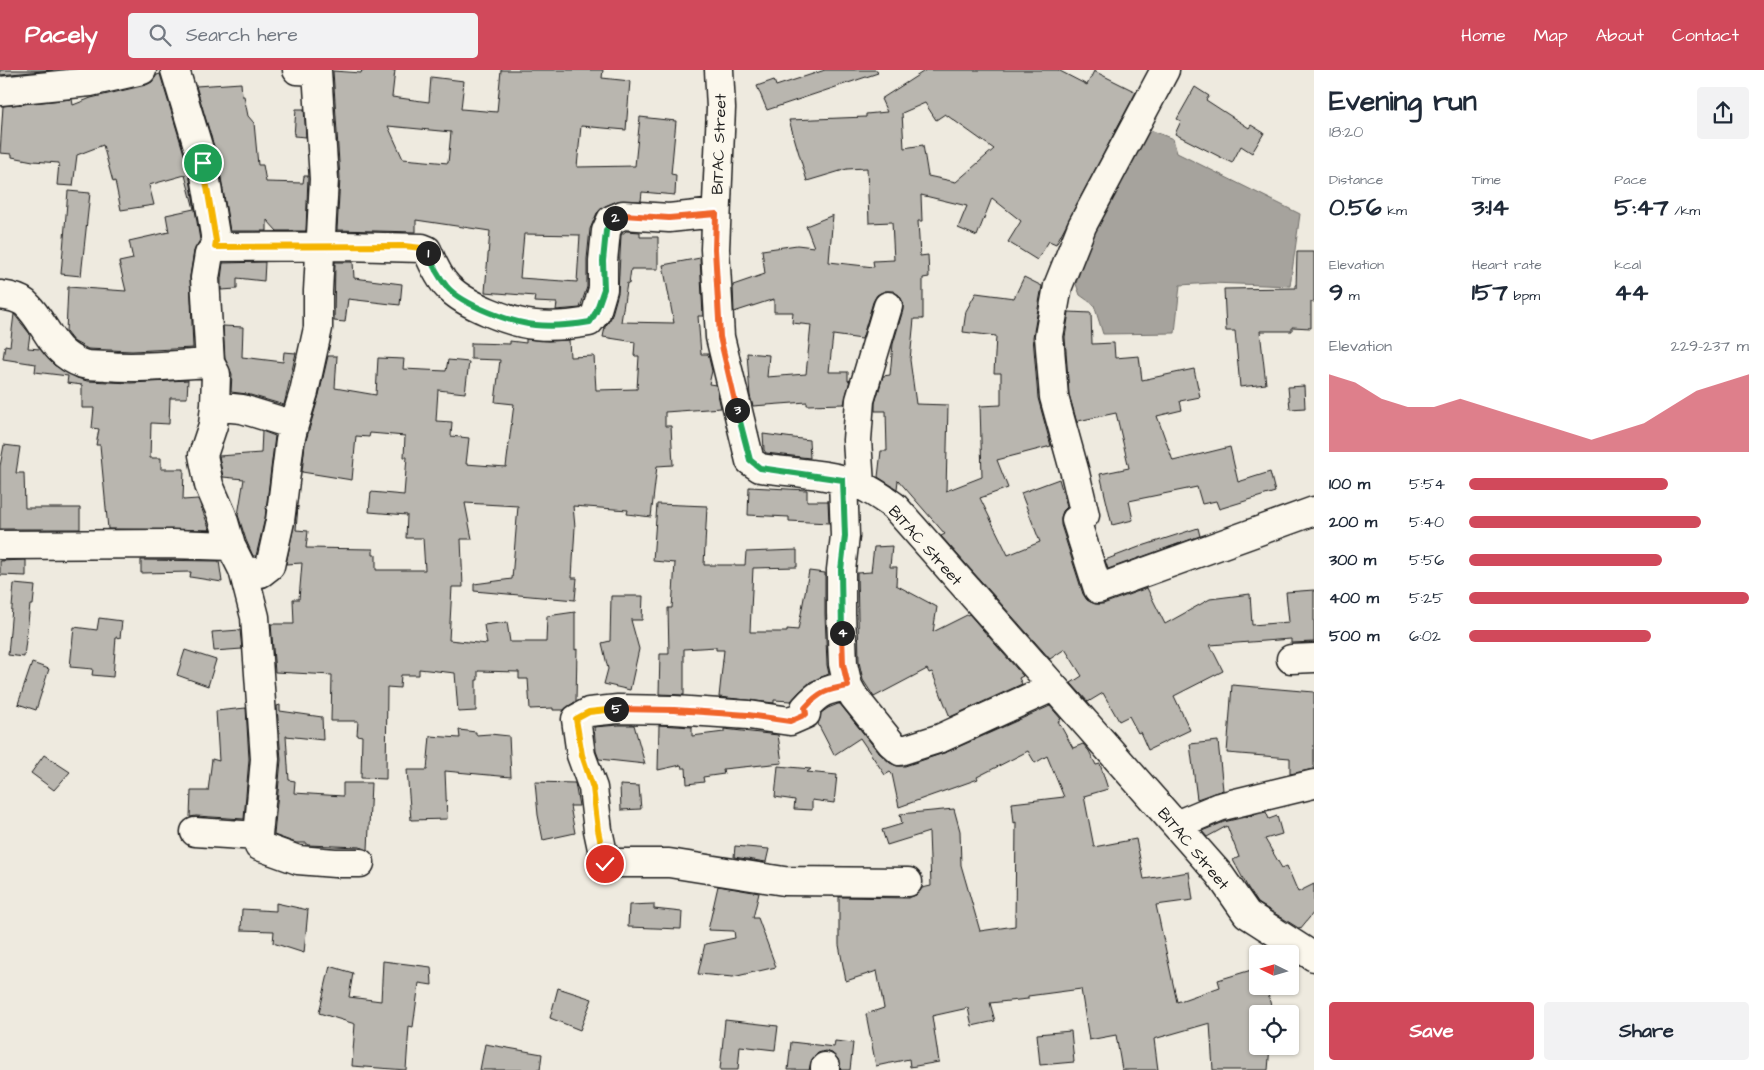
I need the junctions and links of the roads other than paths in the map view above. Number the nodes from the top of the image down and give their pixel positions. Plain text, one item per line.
1 (142, 70) edge
2 (175, 70) edge
3 (297, 70) edge
4 (719, 70) edge
5 (1165, 70) edge
6 (0, 91) edge
7 (716, 214) junction
8 (320, 246) junction
9 (215, 247) junction
10 (0, 295) edge
11 (888, 306) dead end
12 (210, 363) junction
13 (216, 405) junction
14 (294, 425) junction
15 (851, 482) junction
16 (1314, 511) edge
17 (0, 545) edge
18 (231, 546) junction
19 (243, 570) junction
20 (848, 686) junction
21 (1053, 687) junction
22 (1314, 784) edge
23 (1176, 825) junction
24 (195, 832) dead end
25 (258, 836) junction
26 (360, 863) dead end
27 (908, 882) dead end
28 (1314, 957) edge

1 - 6 street
2 - 9 street
3 - 8 street
4 - 7 street, BITAC Street
5 - 16 street
7 - 8 street
7 - 15 street, BITAC Street
8 - 9 street
8 - 14 street
9 - 12 street
10 - 12 street
11 - 15 street
12 - 13 street
13 - 14 street
13 - 18 street
14 - 19 street
15 - 20 street
15 - 21 street, BITAC Street
17 - 18 street
18 - 19 street
19 - 25 street
20 - 21 street
20 - 27 street
21 - 23 street, BITAC Street
22 - 23 street
23 - 28 street, BITAC Street
24 - 25 street
25 - 26 street

